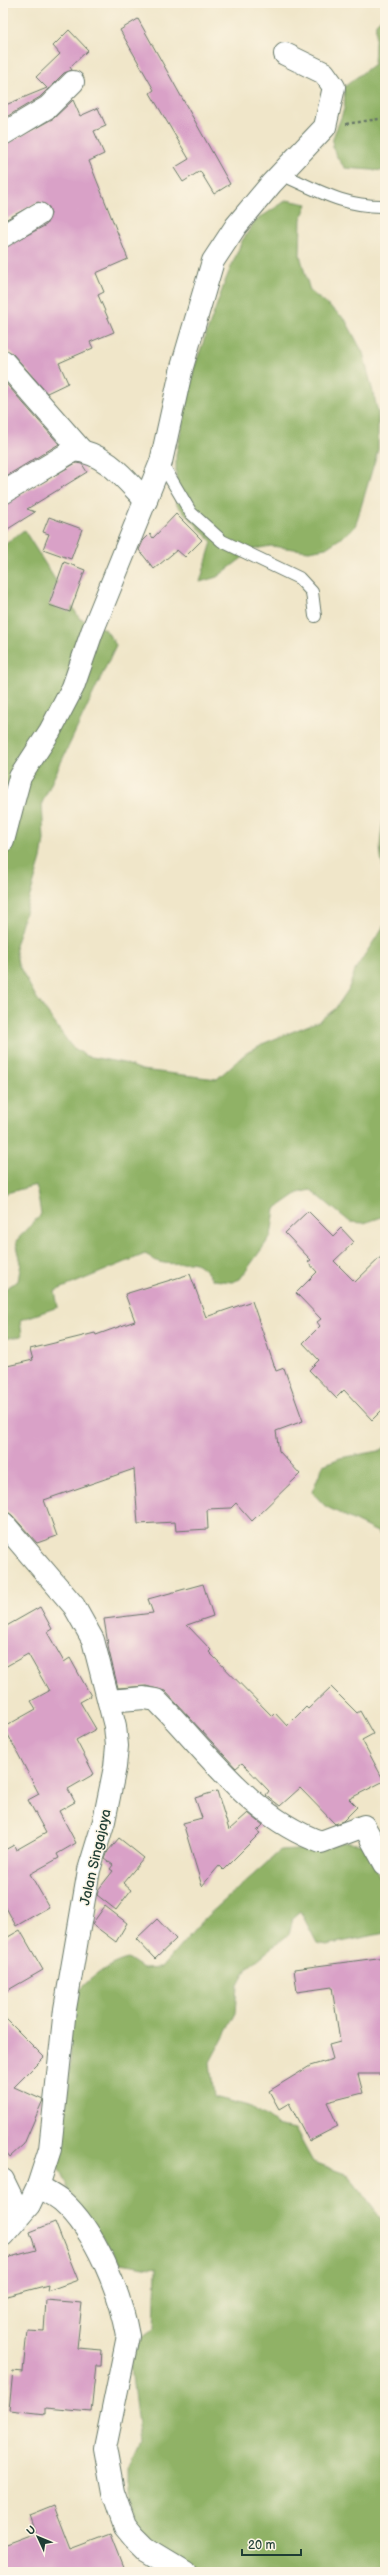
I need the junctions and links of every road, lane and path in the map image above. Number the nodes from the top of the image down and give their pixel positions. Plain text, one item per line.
1 (285, 54) dead end
2 (74, 82) dead end
3 (385, 118) edge
4 (326, 127) junction
5 (3, 134) edge
6 (281, 174) junction
7 (385, 206) edge
8 (39, 214) dead end
9 (3, 236) edge
10 (3, 361) edge
11 (82, 451) junction
12 (161, 462) junction
13 (3, 494) edge
14 (146, 501) junction
15 (314, 616) dead end
16 (3, 841) edge
17 (3, 1523) edge
18 (109, 1700) junction
19 (385, 1864) edge
20 (3, 2180) edge
21 (38, 2186) junction
22 (20, 2215) junction
23 (3, 2235) edge
24 (184, 2572) edge

1 - 4 street
2 - 5 street
3 - 4 path
4 - 6 street
6 - 7 lane
6 - 12 street
8 - 9 street
10 - 11 street
11 - 13 street
11 - 14 street
12 - 14 street
12 - 15 lane
14 - 16 street
17 - 18 street, Jalan Singajaya
18 - 19 street
18 - 21 street, Jalan Singajaya
20 - 22 street
21 - 22 street, Jalan Singajaya
21 - 24 street
22 - 23 street, Jalan Singajaya

